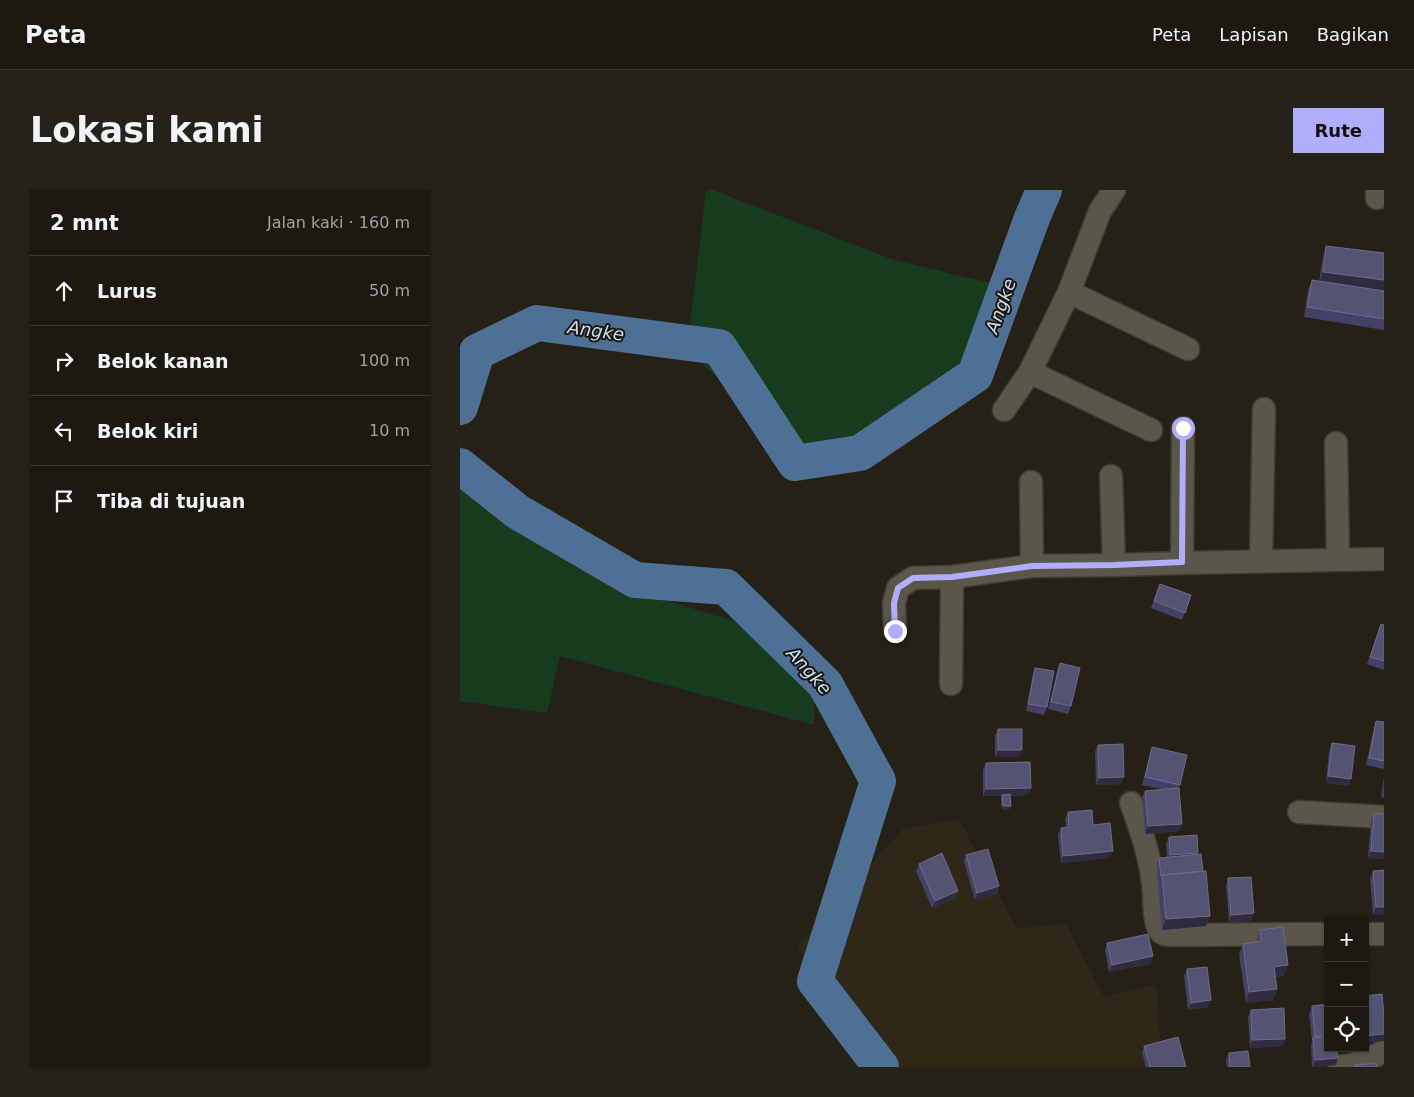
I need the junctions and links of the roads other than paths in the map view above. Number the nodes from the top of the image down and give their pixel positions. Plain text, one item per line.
1 (1114, 190) edge
2 (1069, 292) junction
3 (1188, 350) dead end
4 (1030, 372) junction
5 (1264, 409) dead end
6 (1004, 410) dead end
7 (1183, 428) dead end
8 (1150, 430) dead end
9 (1336, 443) dead end
10 (1111, 476) dead end
11 (1031, 482) dead end
12 (1338, 559) junction
13 (1384, 559) edge
14 (1182, 562) junction
15 (1261, 562) junction
16 (1114, 565) junction
17 (1032, 566) junction
18 (952, 577) junction
19 (895, 631) dead end
20 (952, 684) dead end
21 (1132, 803) dead end
22 (1299, 812) dead end
23 (1384, 817) edge
24 (1324, 934) edge
25 (1369, 934) edge
26 (1384, 934) edge
27 (1384, 939) edge
28 (1384, 1051) edge
29 (1339, 1067) edge

1 - 2 street
2 - 3 street
2 - 4 street
4 - 6 street
4 - 8 street
5 - 15 street
7 - 14 street
9 - 12 street
10 - 16 street
11 - 17 street
12 - 13 street
12 - 15 street
14 - 15 street
14 - 16 street
16 - 17 street
17 - 18 street
18 - 19 street
18 - 20 street
21 - 24 street
22 - 23 street
25 - 26 street
26 - 27 street
28 - 29 street

